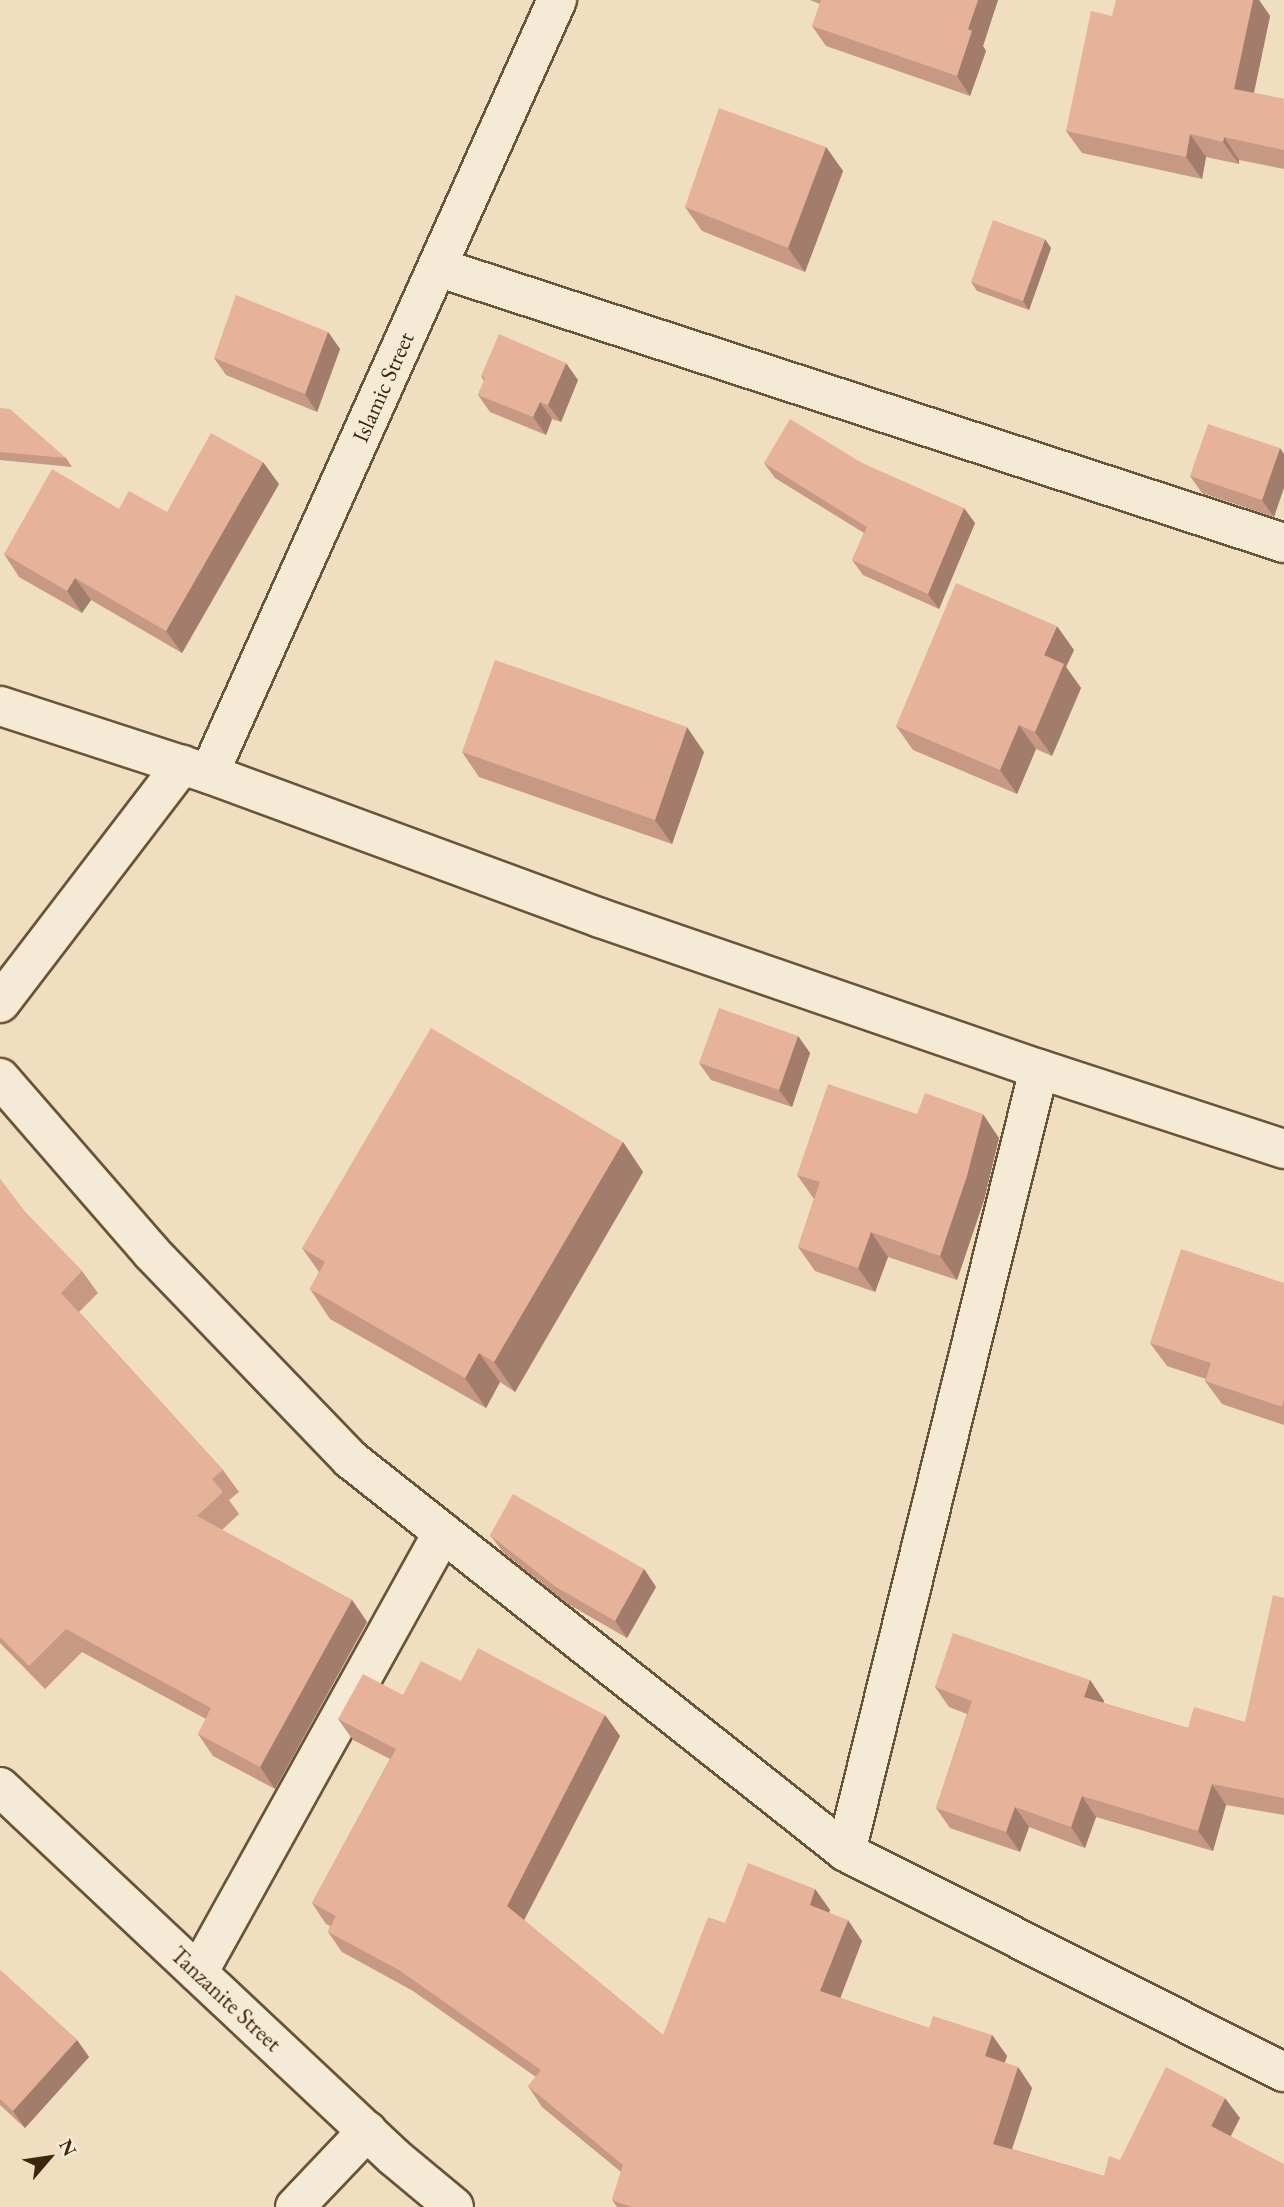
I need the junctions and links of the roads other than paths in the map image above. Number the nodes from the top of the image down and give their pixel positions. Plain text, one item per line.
1 (556, 0) edge
2 (437, 267) junction
3 (1284, 543) edge
4 (0, 706) edge
5 (196, 770) junction
6 (0, 1003) edge
7 (1039, 1069) junction
8 (0, 1078) edge
9 (1284, 1149) edge
10 (443, 1532) junction
11 (0, 1787) edge
12 (846, 1852) junction
13 (198, 1973) junction
14 (1284, 2072) edge
15 (367, 2131) junction
16 (295, 2207) edge
17 (454, 2207) edge

1 - 2 street, Islamic Street
2 - 3 street
2 - 5 street, Islamic Street
4 - 5 street
5 - 6 street, Islamic Street
5 - 7 street
7 - 9 street
7 - 12 street
8 - 10 street
10 - 12 street
10 - 13 street
11 - 13 street, Tanzanite Street
12 - 14 street
13 - 15 street, Tanzanite Street
15 - 16 street
15 - 17 street, Tanzanite Street

